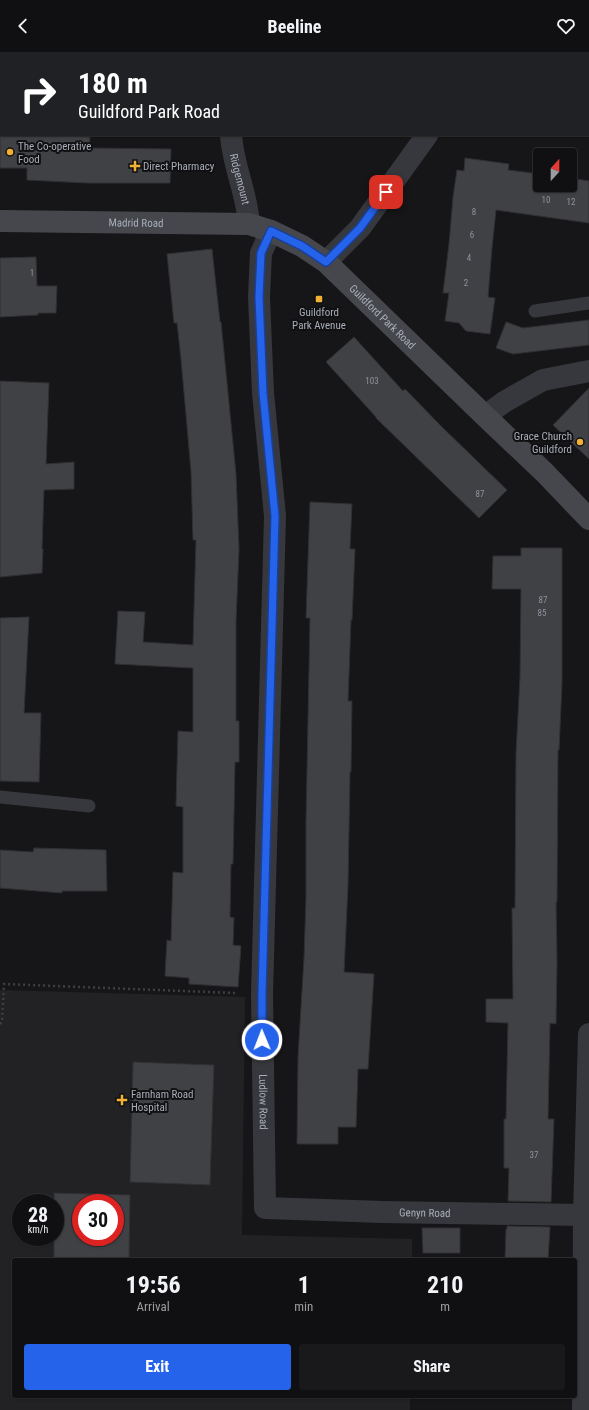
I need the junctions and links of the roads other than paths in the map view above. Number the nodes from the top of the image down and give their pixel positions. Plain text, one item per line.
1 (231, 136) edge
2 (426, 136) edge
3 (0, 220) edge
4 (249, 224) junction
5 (271, 231) junction
6 (326, 262) junction
7 (589, 303) edge
8 (535, 311) dead end
9 (589, 371) edge
10 (485, 416) junction
11 (589, 520) edge
12 (0, 797) edge
13 (89, 806) dead end
14 (589, 1034) edge
15 (265, 1208) joint
16 (584, 1214) junction
17 (583, 1410) edge

1 - 4 street, Ridgemount
2 - 6 street
3 - 4 street, Madrid Road
4 - 5 street, Madrid Road
5 - 6 street, Guildford Park Road
5 - 15 street, Ludlow Road
6 - 10 street, Guildford Park Road
7 - 8 lane
9 - 10 street
10 - 11 street, Guildford Park Road
12 - 13 lane
14 - 16 street
15 - 16 street, Genyn Road
16 - 17 street

